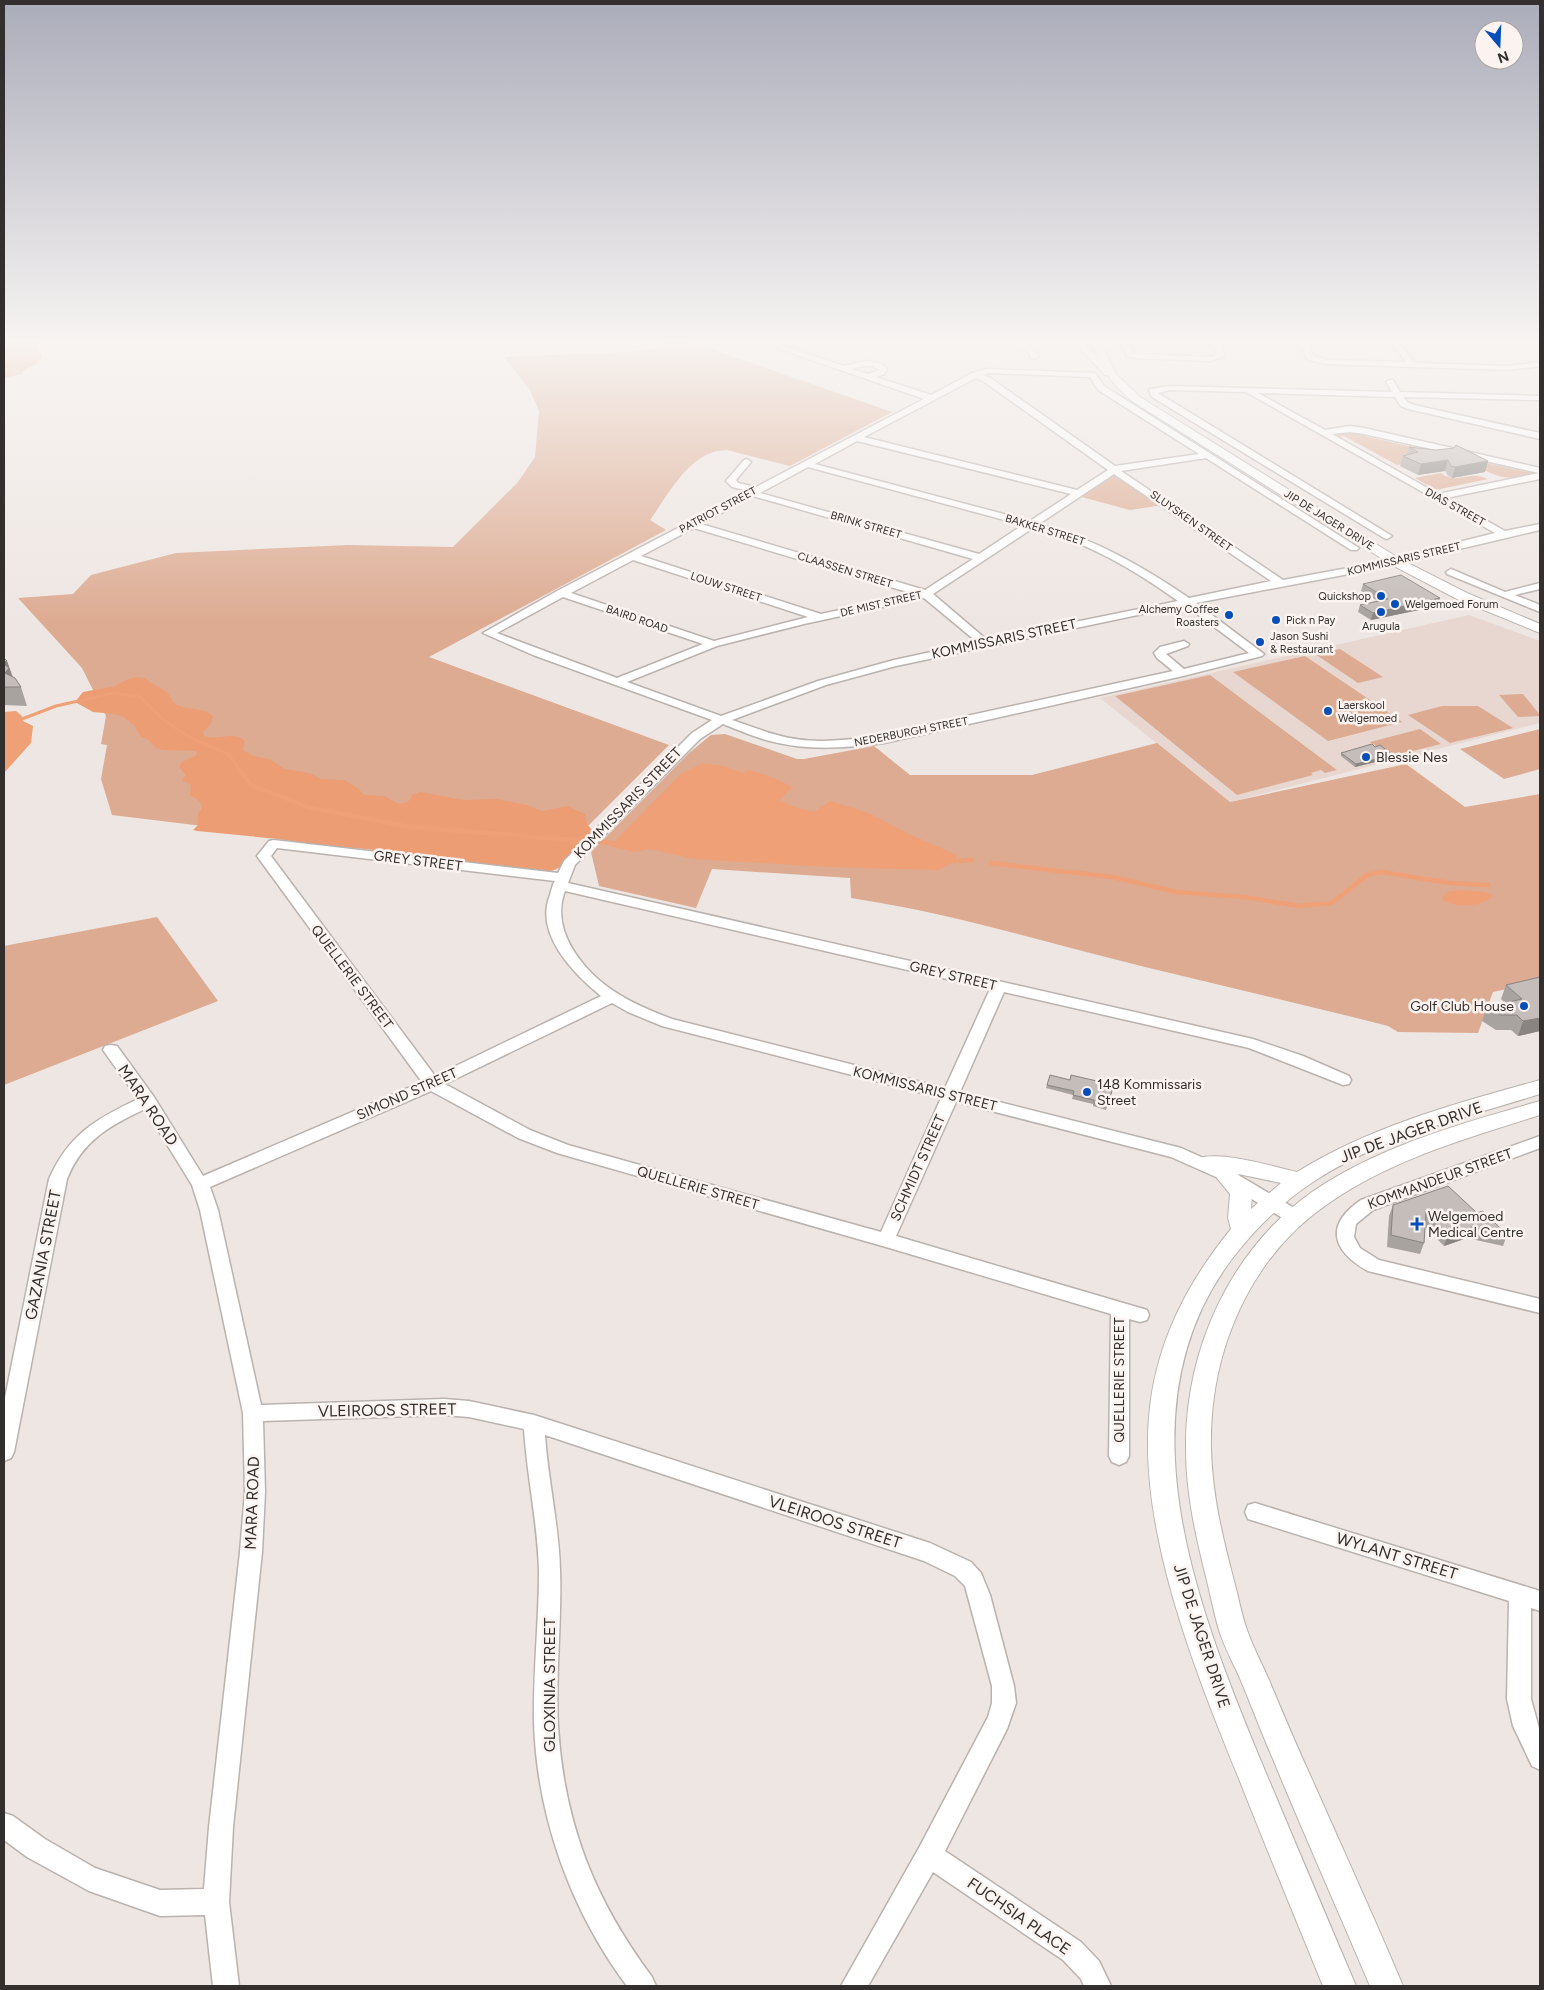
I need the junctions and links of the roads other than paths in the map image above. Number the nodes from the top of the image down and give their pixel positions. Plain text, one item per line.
1 (862, 435) edge
2 (1066, 435) edge
3 (1176, 435) edge
4 (1196, 435) edge
5 (1205, 435) edge
6 (1221, 435) edge
7 (1327, 435) edge
8 (1380, 435) edge
9 (856, 438) junction
10 (1208, 455) junction
11 (747, 462) dead end
12 (806, 464) junction
13 (1115, 469) junction
14 (1540, 471) edge
15 (1540, 476) edge
16 (754, 491) junction
17 (1078, 493) junction
18 (1436, 497) junction
19 (692, 524) junction
20 (1031, 525) junction
21 (1540, 527) edge
22 (1505, 535) junction
23 (1387, 536) dead end
24 (1354, 548) dead end
25 (631, 556) junction
26 (1399, 557) junction
27 (981, 558) junction
28 (1451, 572) dead end
29 (1278, 583) junction
30 (1540, 586) edge
31 (561, 593) junction
32 (926, 594) junction
33 (1504, 595) junction
34 (1186, 602) junction
35 (1540, 609) edge
36 (821, 617) junction
37 (1540, 620) edge
38 (1540, 629) edge
39 (489, 631) joint
40 (984, 643) junction
41 (713, 644) junction
42 (1184, 644) dead end
43 (1258, 654) joint
44 (1183, 673) junction
45 (617, 682) junction
46 (721, 720) junction
47 (274, 844) joint
48 (561, 882) junction
49 (999, 986) junction
50 (612, 997) junction
51 (111, 1050) dead end
52 (1343, 1080) dead end
53 (432, 1084) junction
54 (1540, 1087) edge
55 (951, 1095) junction
56 (148, 1101) junction
57 (1540, 1108) edge
58 (1540, 1142) edge
59 (1216, 1168) junction
60 (1300, 1180) junction
61 (200, 1184) junction
62 (1271, 1202) junction
63 (1295, 1217) junction
64 (1242, 1230) junction
65 (886, 1240) junction
66 (1540, 1306) edge
67 (1120, 1309) junction
68 (1140, 1315) dead end
69 (252, 1414) junction
70 (534, 1423) junction
71 (4, 1452) edge
72 (1119, 1456) dead end
73 (1254, 1512) dead end
74 (1530, 1598) edge
75 (1540, 1758) edge
76 (4, 1825) edge
77 (930, 1855) junction
78 (216, 1902) junction
79 (226, 1986) edge
80 (643, 1986) edge
81 (854, 1986) edge
82 (1098, 1986) edge
83 (1339, 1986) edge
84 (1386, 1986) edge

1 - 9 street, PATRIOT STREET
2 - 13 street, SLUYSKEN STREET
3 - 10 street, PATRIOT STREET
4 - 26 main road, JIP DE JAGER DRIVE
5 - 26 main road, JIP DE JAGER DRIVE
6 - 23 street
7 - 18 street, DIAS STREET
8 - 14 street
9 - 12 street, PATRIOT STREET
9 - 17 street
10 - 13 street, DE MIST STREET
10 - 24 street
11 - 16 street, BRINK STREET
12 - 16 street, PATRIOT STREET
12 - 20 street, BAKKER STREET
13 - 17 street, DE MIST STREET
13 - 29 street, SLUYSKEN STREET
15 - 18 street
16 - 19 street, PATRIOT STREET
16 - 27 street, BRINK STREET
17 - 20 street, DE MIST STREET
18 - 22 street, DIAS STREET
19 - 25 street, PATRIOT STREET
19 - 32 street, CLAASSEN STREET
20 - 27 street, DE MIST STREET
20 - 34 street, BAKKER STREET
21 - 22 street, KOMMISSARIS STREET
22 - 26 street, KOMMISSARIS STREET
25 - 31 street, PATRIOT STREET
25 - 36 street, LOUW STREET
26 - 29 street, KOMMISSARIS STREET
26 - 37 main road, JIP DE JAGER DRIVE
26 - 38 main road, JIP DE JAGER DRIVE
27 - 32 street, DE MIST STREET
28 - 33 street
29 - 34 street, KOMMISSARIS STREET
30 - 33 street
31 - 39 street, PATRIOT STREET
31 - 41 street, BAIRD ROAD
32 - 36 street, DE MIST STREET
32 - 40 street, CLAASSEN STREET
33 - 35 street
34 - 40 street, KOMMISSARIS STREET
34 - 43 street, BAKKER STREET
36 - 41 street, DE MIST STREET
39 - 45 street, NEDERBURGH STREET
40 - 46 street, KOMMISSARIS STREET
41 - 45 street, DE MIST STREET
42 - 44 street
43 - 44 street, NEDERBURGH STREET
44 - 46 street, NEDERBURGH STREET
45 - 46 street, NEDERBURGH STREET
46 - 48 street, KOMMISSARIS STREET
47 - 48 street, GREY STREET
47 - 53 street, QUELLERIE STREET
48 - 49 street, GREY STREET
48 - 50 street, KOMMISSARIS STREET
49 - 52 street, GREY STREET
49 - 55 street, SCHMIDT STREET
50 - 53 street, SIMOND STREET
50 - 55 street, KOMMISSARIS STREET
51 - 56 street, MARA ROAD
53 - 61 street, SIMOND STREET
53 - 65 street, QUELLERIE STREET
54 - 60 main road, JIP DE JAGER DRIVE
55 - 59 street, KOMMISSARIS STREET
55 - 65 street, SCHMIDT STREET
56 - 61 street, MARA ROAD
56 - 71 street, GAZANIA STREET
57 - 63 main road, JIP DE JAGER DRIVE
58 - 66 street, KOMMANDEUR STREET
59 - 60 main road
59 - 62 street, KOMMISSARIS STREET
59 - 64 main road
60 - 62 main road, JIP DE JAGER DRIVE
61 - 69 street, MARA ROAD
62 - 63 street, KOMMISSARIS STREET
62 - 64 main road, JIP DE JAGER DRIVE
63 - 84 main road, JIP DE JAGER DRIVE
64 - 83 main road, JIP DE JAGER DRIVE
65 - 67 street, QUELLERIE STREET
67 - 68 street
67 - 72 street, QUELLERIE STREET
69 - 70 street, VLEIROOS STREET
69 - 78 street, MARA ROAD
70 - 77 street, VLEIROOS STREET
70 - 80 street, GLOXINIA STREET
73 - 74 street, WYLANT STREET
74 - 75 street
76 - 78 street
77 - 81 street, VLEIROOS STREET
77 - 82 street, FUCHSIA PLACE
78 - 79 street, MARA ROAD

